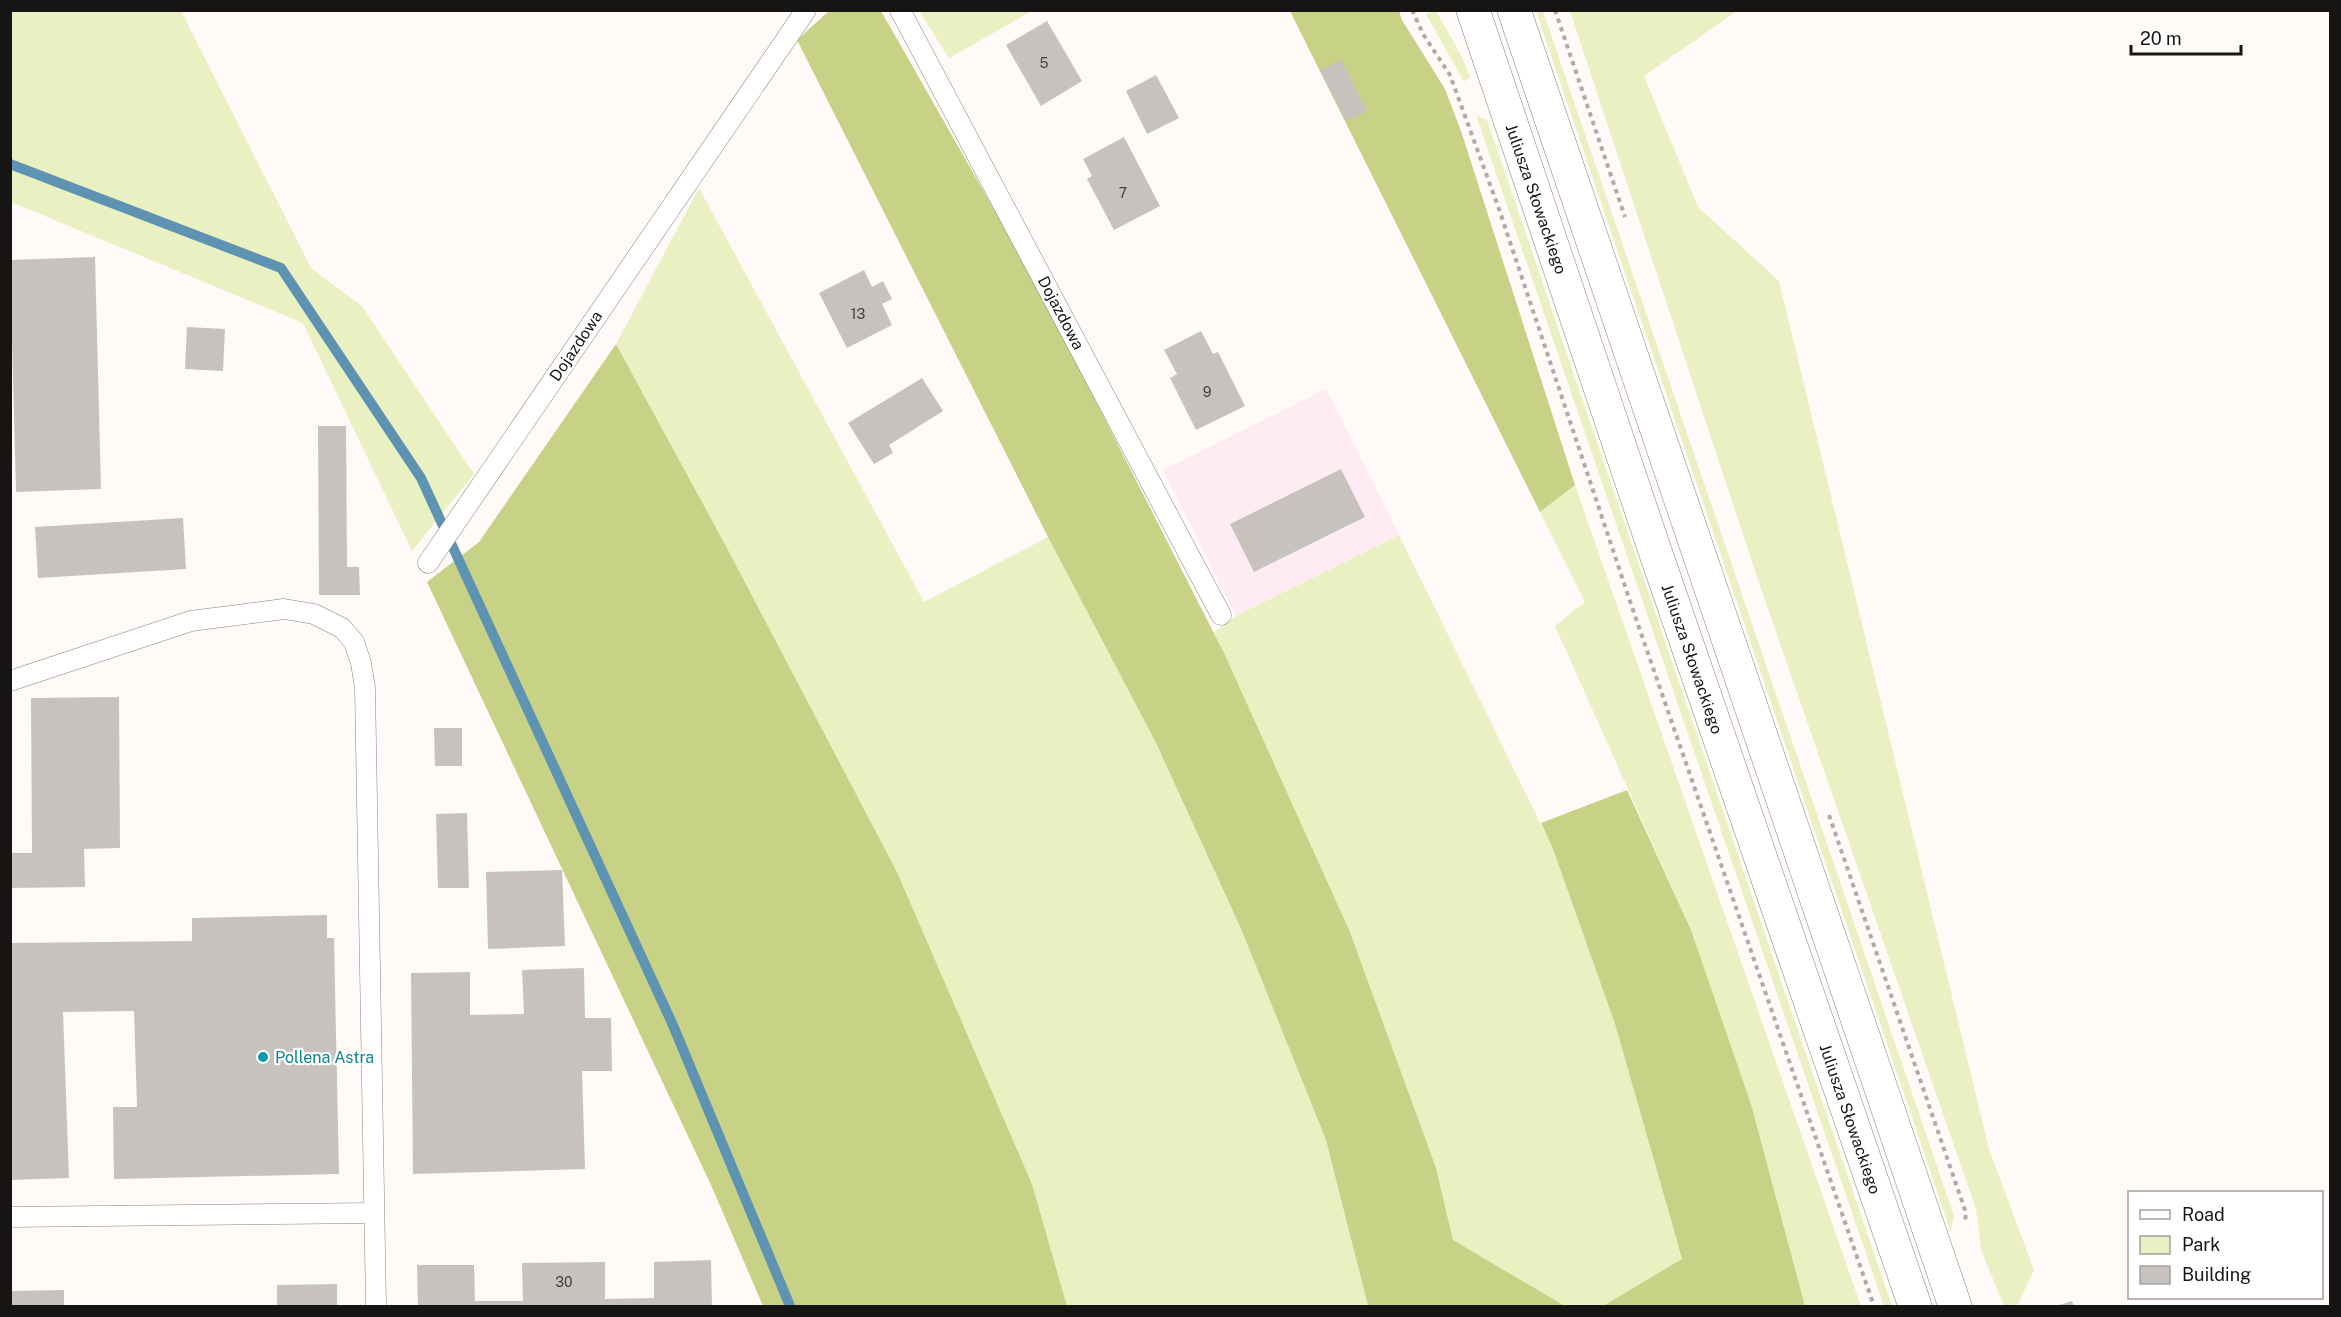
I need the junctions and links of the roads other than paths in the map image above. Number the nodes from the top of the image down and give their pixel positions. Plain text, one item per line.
1 (806, 10) edge
2 (900, 10) edge
3 (1473, 10) edge
4 (1514, 10) edge
5 (428, 563) dead end
6 (1221, 615) dead end
7 (10, 681) edge
8 (374, 1214) junction
9 (10, 1217) edge
10 (376, 1306) edge
11 (1915, 1306) edge
12 (1955, 1306) edge

1 - 5 lane, Dojazdowa
2 - 6 lane, Dojazdowa
3 - 11 main road, Juliusza Słowackiego
4 - 12 main road
7 - 8 lane
8 - 9 lane
8 - 10 lane

